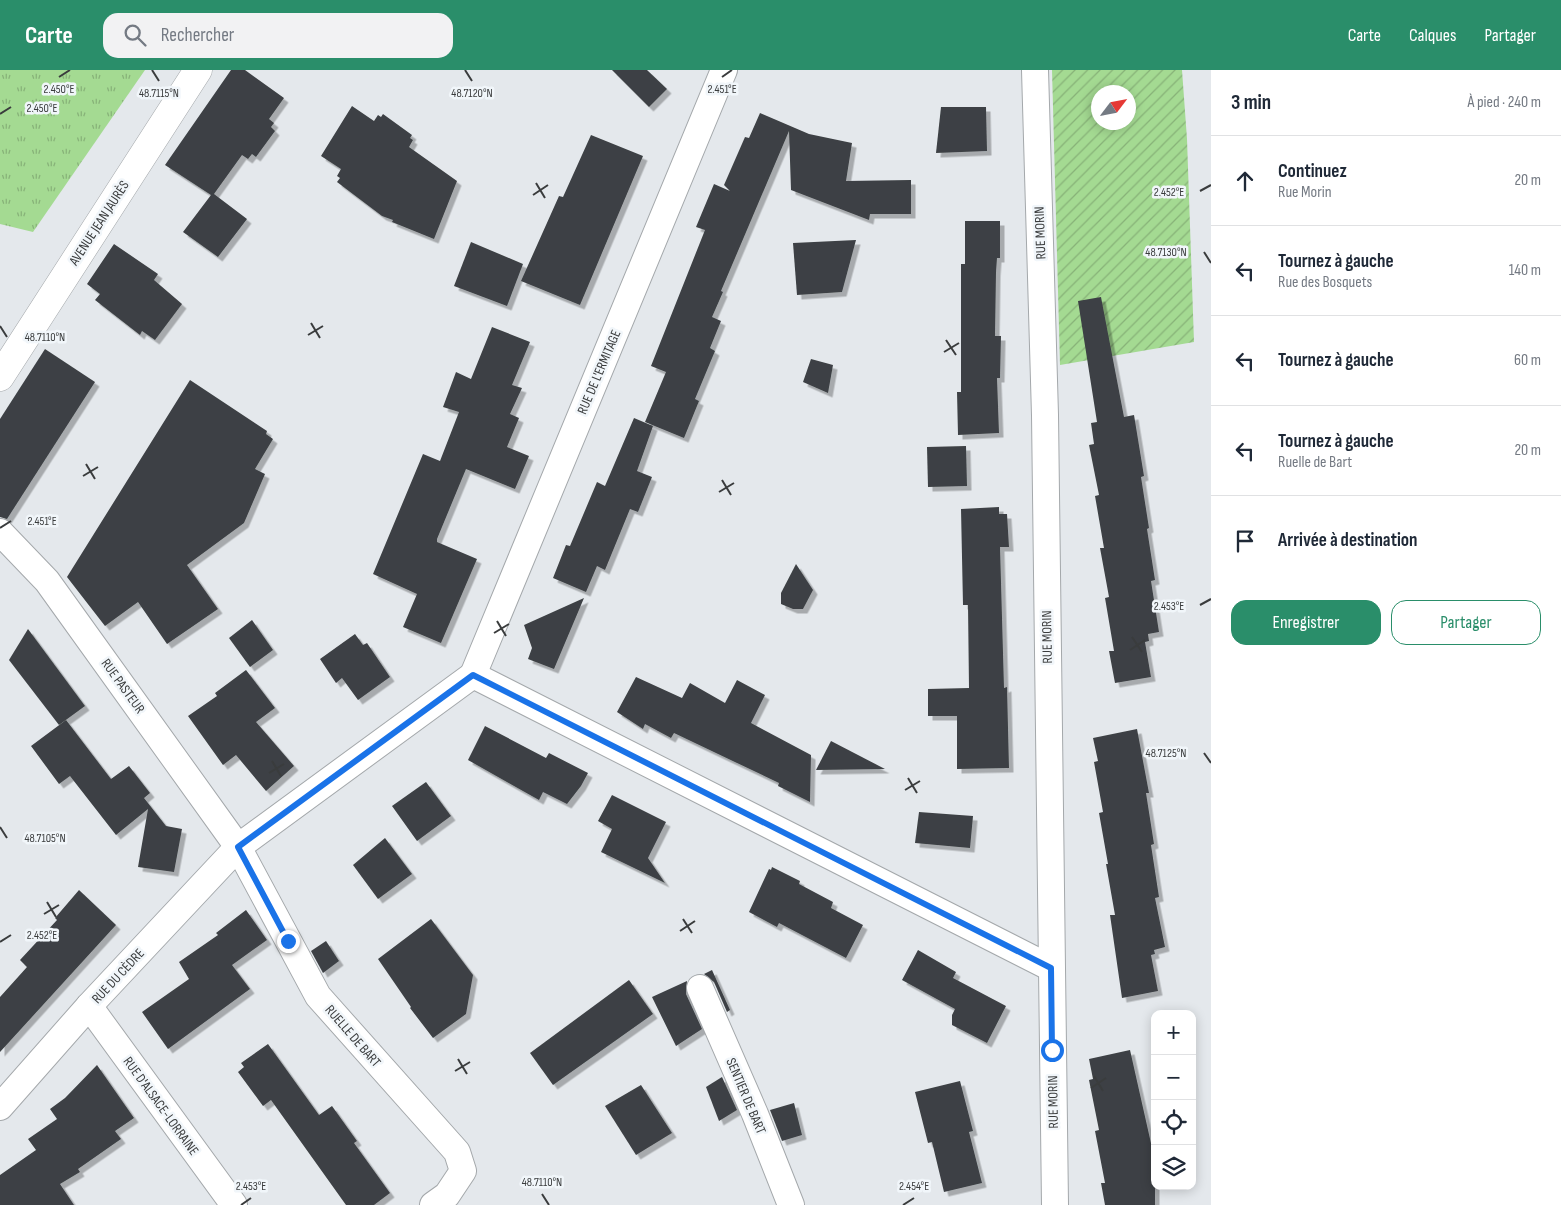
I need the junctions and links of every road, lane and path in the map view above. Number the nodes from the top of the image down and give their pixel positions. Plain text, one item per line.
1 (198, 70) edge
2 (724, 70) edge
3 (1035, 70) edge
4 (0, 377) edge
5 (0, 532) edge
6 (473, 675) junction
7 (238, 847) junction
8 (1051, 968) junction
9 (700, 988) dead end
10 (89, 1006) junction
11 (0, 1107) edge
12 (234, 1205) edge
13 (433, 1205) edge
14 (791, 1205) edge
15 (1055, 1205) edge

1 - 4 main road, AVENUE JEAN JAURÈS
2 - 6 street, RUE DE L'ERMITAGE
3 - 8 street, RUE MORIN
5 - 7 street, RUE PASTEUR
6 - 7 street, RUE DU CÈDRE
6 - 8 street
7 - 10 street, RUE DU CÈDRE
7 - 13 street, RUELLE DE BART
8 - 15 street, RUE MORIN
9 - 14 street, SENTIER DE BART
10 - 11 street, RUE DU CÈDRE
10 - 12 street, RUE D'ALSACE-LORRAINE

